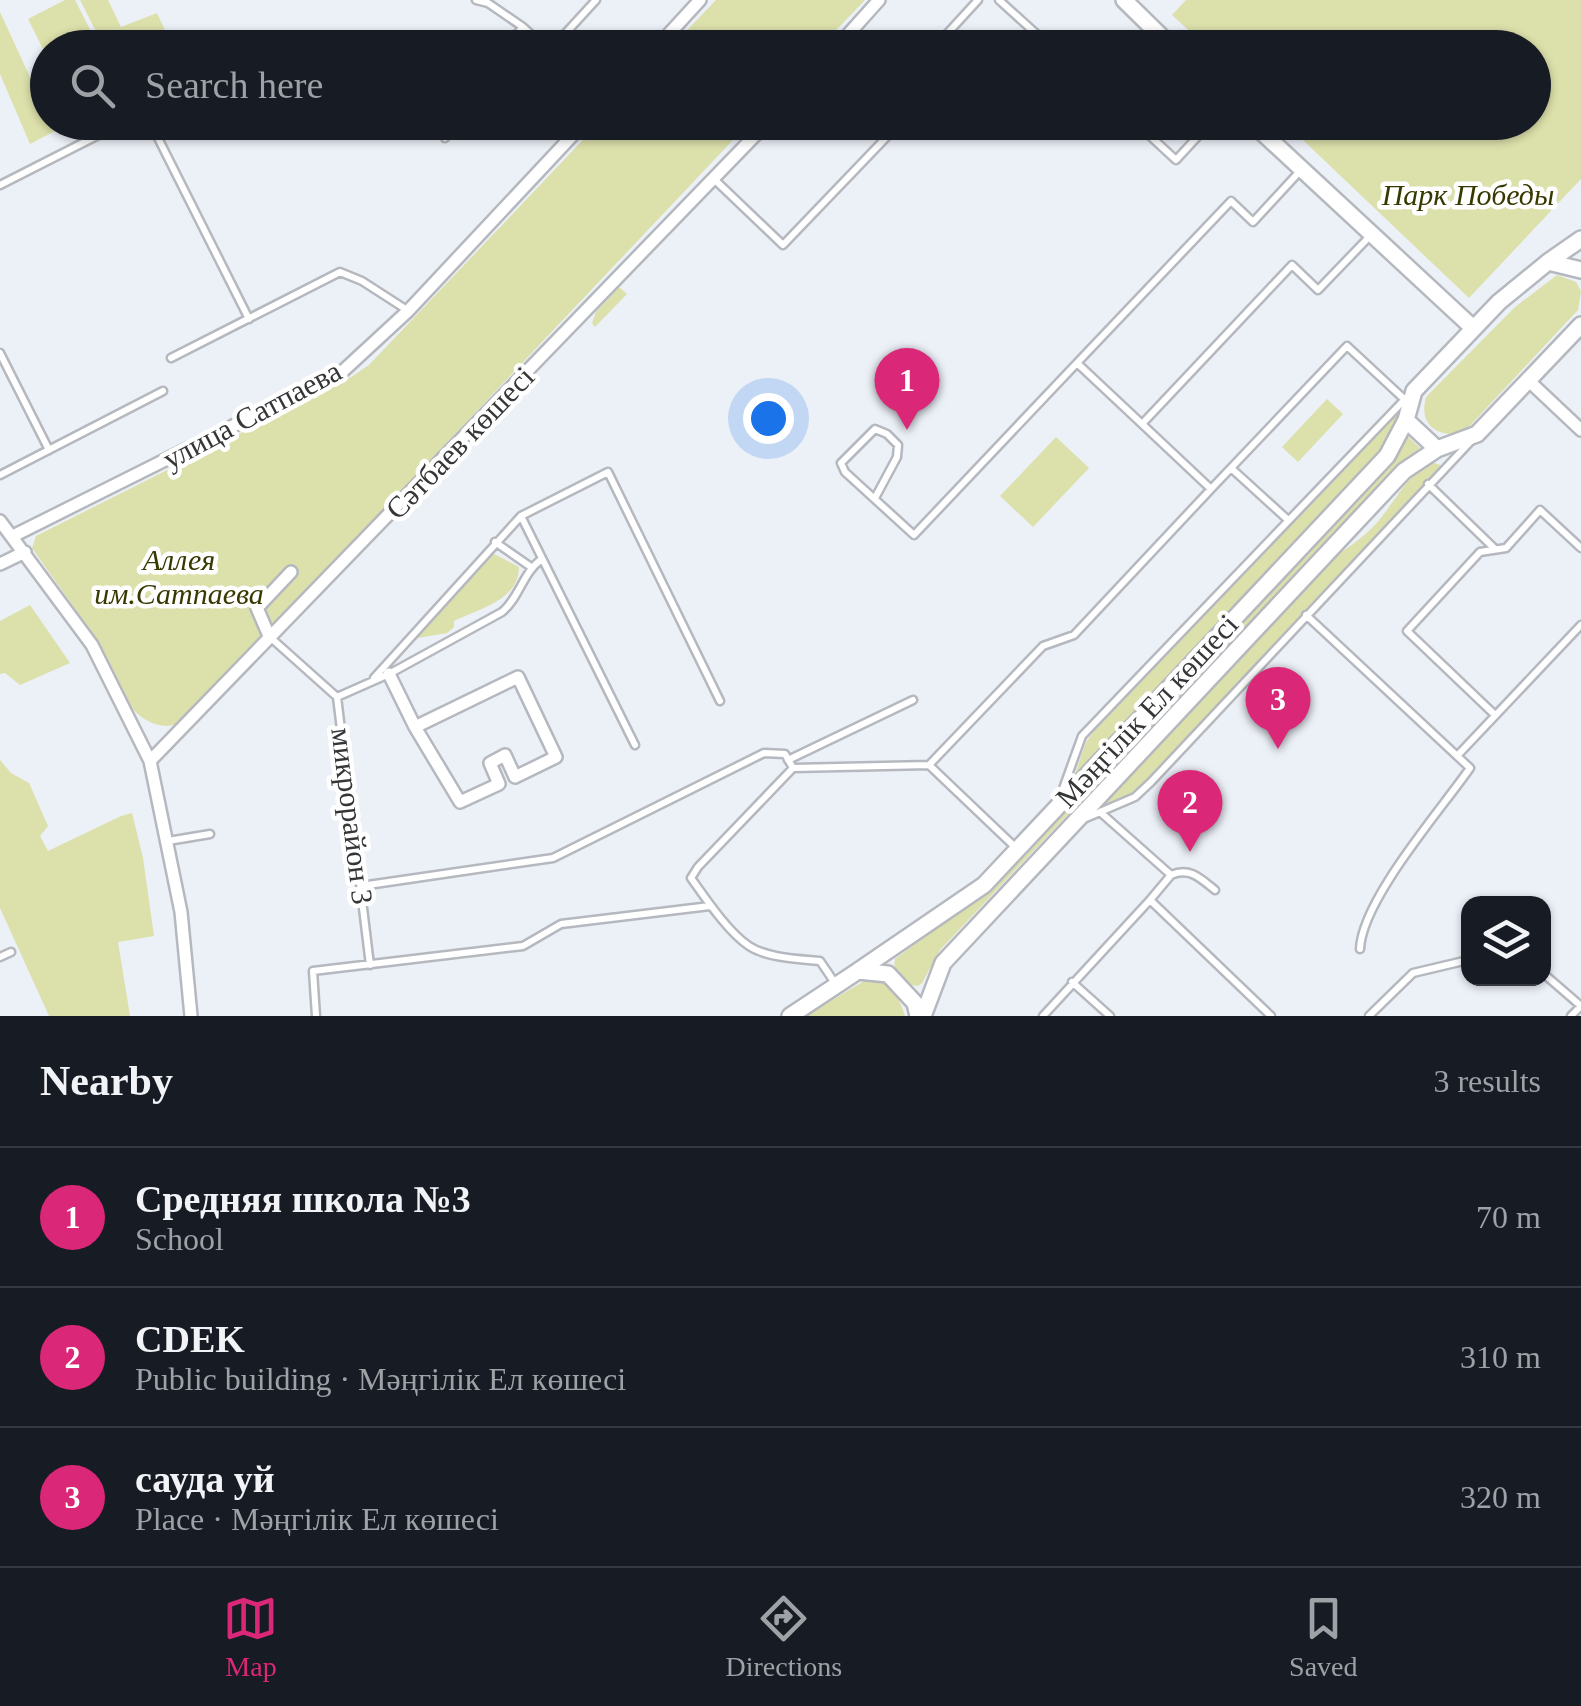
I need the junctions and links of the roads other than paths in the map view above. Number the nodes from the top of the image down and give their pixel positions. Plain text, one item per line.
1 (476, 0) edge
2 (596, 0) edge
3 (700, 0) edge
4 (879, 0) edge
5 (978, 0) edge
6 (999, 0) edge
7 (1124, 0) edge
8 (523, 27) junction
9 (520, 30) edge
10 (527, 30) edge
11 (567, 30) edge
12 (672, 30) edge
13 (852, 30) edge
14 (950, 30) edge
15 (1032, 30) edge
16 (1155, 30) edge
17 (89, 140) edge
18 (159, 140) edge
19 (568, 140) edge
20 (752, 140) edge
21 (884, 140) edge
22 (1154, 140) edge
23 (1194, 140) edge
24 (1271, 140) edge
25 (1302, 169) junction
26 (716, 180) junction
27 (0, 185) edge
28 (1371, 235) junction
29 (1581, 240) edge
30 (1548, 262) junction
31 (1581, 270) edge
32 (408, 311) junction
33 (249, 319) junction
34 (1581, 325) edge
35 (1473, 328) junction
36 (0, 353) edge
37 (171, 358) dead end
38 (1077, 363) junction
39 (1529, 381) junction
40 (162, 391) dead end
41 (1409, 395) junction
42 (1406, 420) junction
43 (1142, 424) junction
44 (1581, 430) edge
45 (1477, 434) junction
46 (1436, 449) junction
47 (48, 450) junction
48 (1231, 468) junction
49 (0, 475) edge
50 (1428, 484) junction
51 (1211, 489) junction
52 (875, 498) junction
53 (520, 516) junction
54 (1287, 519) junction
55 (0, 521) edge
56 (13, 536) junction
57 (495, 542) junction
58 (1581, 548) edge
59 (1496, 550) junction
60 (24, 552) junction
61 (542, 559) junction
62 (0, 564) edge
63 (531, 567) junction
64 (290, 572) dead end
65 (1306, 616) junction
66 (1581, 625) edge
67 (270, 638) junction
68 (389, 674) junction
69 (369, 684) junction
70 (337, 697) junction
71 (913, 700) dead end
72 (720, 701) dead end
73 (1495, 716) junction
74 (415, 727) junction
75 (635, 745) dead end
76 (1457, 756) junction
77 (788, 760) junction
78 (150, 762) junction
79 (930, 765) junction
80 (793, 768) junction
81 (1055, 810) junction
82 (1100, 812) junction
83 (1071, 824) junction
84 (210, 834) dead end
85 (166, 842) junction
86 (1017, 850) junction
87 (1171, 875) junction
88 (362, 886) junction
89 (1215, 890) dead end
90 (1150, 900) junction
91 (712, 906) junction
92 (1360, 949) dead end
93 (11, 952) dead end
94 (0, 957) edge
95 (1461, 962) edge
96 (370, 965) junction
97 (858, 971) junction
98 (1551, 980) edge
99 (1072, 982) junction
100 (836, 984) junction
101 (1580, 1007) edge
102 (789, 1015) edge
103 (192, 1016) edge
104 (316, 1016) edge
105 (921, 1016) edge
106 (1043, 1016) edge
107 (1110, 1016) edge
108 (1271, 1016) edge
109 (1369, 1016) edge
110 (1572, 1016) edge

1 - 8 lane
2 - 11 lane
3 - 12 street
4 - 13 street
5 - 14 lane
6 - 15 lane
7 - 16 street
8 - 9 lane
8 - 10 lane
17 - 27 lane
18 - 33 lane
19 - 32 street, улица Сатпаева
20 - 26 street, Сәтбаев көшесі
21 - 26 lane
22 - 23 lane
24 - 25 street
25 - 28 street
25 - 38 lane
26 - 67 street, Сәтбаев көшесі
28 - 35 street
28 - 43 lane
29 - 30 street, Мәңгілік Ел көшесі
30 - 31 street
30 - 35 street, Мәңгілік Ел көшесі
32 - 33 lane
32 - 56 street, улица Сатпаева
33 - 37 lane
34 - 39 street, Мәңгілік Ел көшесі
35 - 41 street, Мәңгілік Ел көшесі
36 - 47 lane
38 - 43 lane
38 - 52 lane
39 - 44 street
39 - 45 street, Мәңгілік Ел көшесі
40 - 47 lane
41 - 42 street, Мәңгілік Ел көшесі
41 - 48 lane
41 - 54 lane
42 - 46 street
42 - 81 street, Мәңгілік Ел көшесі
43 - 51 lane
45 - 46 street, Мәңгілік Ел көшесі
45 - 50 lane
46 - 83 street, Мәңгілік Ел көшесі
47 - 49 lane
48 - 51 lane
48 - 54 lane
50 - 59 lane
50 - 65 lane
51 - 79 lane
52 - 52 lane
53 - 57 lane
53 - 61 lane
53 - 72 lane
54 - 81 lane
55 - 56 street
56 - 60 street
57 - 63 lane
57 - 69 lane
58 - 59 lane
59 - 73 lane
60 - 62 street
60 - 78 street
61 - 63 lane
61 - 75 lane
63 - 68 lane
64 - 67 street
65 - 76 lane
65 - 82 lane
66 - 73 lane
67 - 70 lane, микрорайон 3
67 - 78 street, Сәтбаев көшесі
68 - 69 lane
68 - 74 street
69 - 70 lane
70 - 88 lane, микрорайон 3
71 - 77 lane
73 - 76 lane
74 - 74 street
76 - 92 lane
77 - 80 lane
77 - 88 lane
78 - 85 street
79 - 80 lane
79 - 86 lane
80 - 91 lane
81 - 86 street, Мәңгілік Ел көшесі
82 - 83 lane
82 - 87 lane
83 - 105 street, Мәңгілік Ел көшесі
84 - 85 lane
85 - 103 street
86 - 97 street, Мәңгілік Ел көшесі
87 - 89 lane
87 - 90 lane
88 - 96 lane, микрорайон 3
90 - 99 lane
90 - 108 lane
91 - 96 lane
91 - 100 lane
93 - 94 lane
95 - 109 lane
96 - 104 lane
97 - 100 street, Мәңгілік Ел көшесі
97 - 105 street, Мәңгілік Ел көшесі
98 - 101 lane
99 - 106 lane
99 - 107 lane
100 - 102 street, Мәңгілік Ел көшесі
101 - 110 lane

